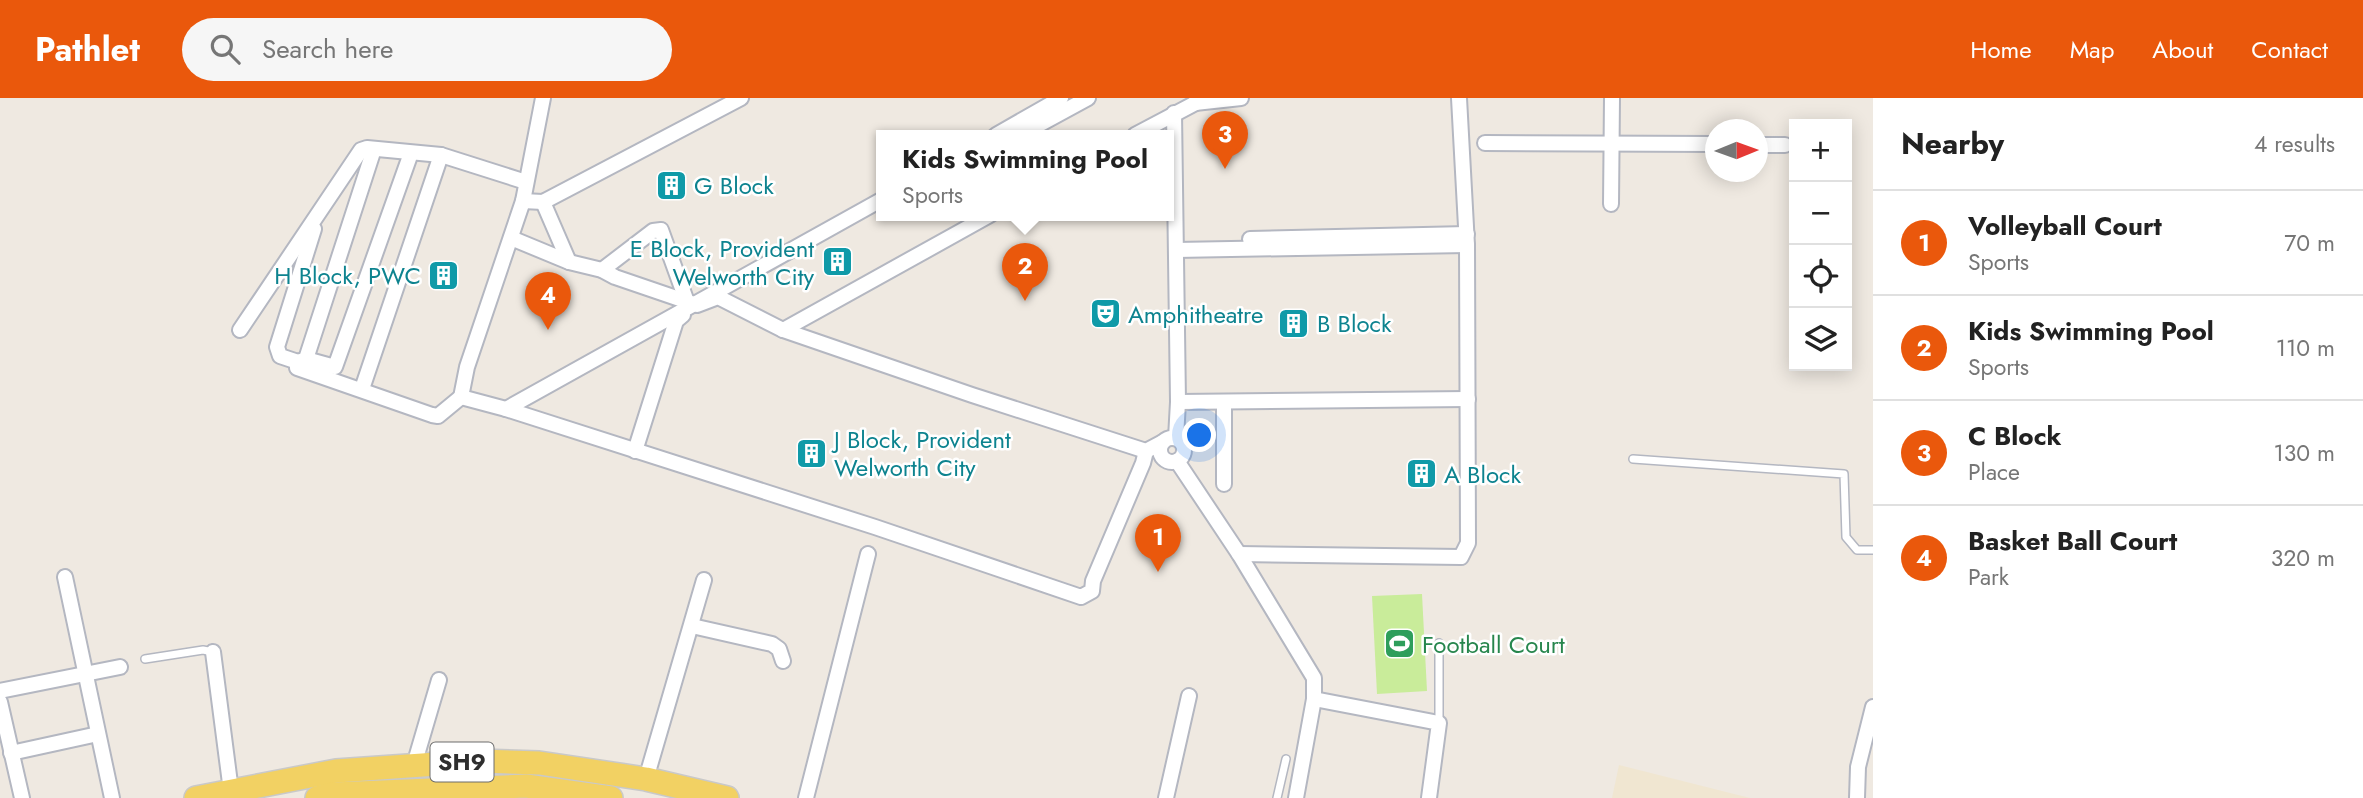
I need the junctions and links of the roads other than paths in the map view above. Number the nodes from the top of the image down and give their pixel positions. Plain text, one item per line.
1 (543, 98) edge
2 (741, 98) edge
3 (1061, 98) edge
4 (1088, 98) edge
5 (1241, 98) edge
6 (1459, 98) edge
7 (1612, 98) edge
8 (1199, 101) edge
9 (1174, 113) junction
10 (1005, 130) edge
11 (1029, 130) edge
12 (1144, 130) edge
13 (1485, 143) dead end
14 (1612, 144) junction
15 (1705, 144) edge
16 (1768, 145) edge
17 (1785, 145) dead end
18 (374, 149) junction
19 (411, 153) junction
20 (441, 155) junction
21 (526, 182) junction
22 (523, 201) junction
23 (543, 202) junction
24 (876, 203) edge
25 (1611, 204) dead end
26 (876, 212) edge
27 (319, 215) junction
28 (979, 221) edge
29 (511, 238) junction
30 (1467, 239) junction
31 (1176, 246) junction
32 (569, 262) junction
33 (602, 270) junction
34 (718, 297) junction
35 (692, 305) junction
36 (240, 330) dead end
37 (783, 330) junction
38 (302, 360) junction
39 (362, 389) junction
40 (1467, 394) junction
41 (461, 397) junction
42 (1178, 398) junction
43 (1224, 402) junction
44 (506, 409) junction
45 (1169, 440) junction
46 (635, 451) junction
47 (1146, 451) junction
48 (1633, 459) dead end
49 (1178, 461) junction
50 (1224, 485) dead end
51 (1873, 550) edge
52 (868, 554) dead end
53 (1239, 554) junction
54 (65, 577) dead end
55 (704, 580) dead end
56 (692, 626) junction
57 (1439, 643) dead end
58 (213, 652) joint
59 (145, 659) dead end
60 (783, 661) dead end
61 (120, 667) dead end
62 (85, 674) junction
63 (439, 680) dead end
64 (0, 691) edge
65 (1189, 696) dead end
66 (1314, 698) junction
67 (0, 702) edge
68 (1873, 706) edge
69 (1439, 723) junction
70 (97, 734) junction
71 (11, 752) junction
72 (1286, 759) dead end
73 (414, 765) junction
74 (646, 779) junction
75 (231, 791) junction
76 (468, 793) edge
77 (22, 798) edge
78 (113, 798) edge
79 (196, 798) edge
80 (317, 798) edge
81 (322, 798) edge
82 (611, 798) edge
83 (727, 798) edge
84 (806, 798) edge
85 (1166, 798) edge
86 (1277, 798) edge
87 (1296, 798) edge
88 (1429, 798) edge
89 (1857, 798) edge

1 - 21 street
2 - 23 street
3 - 10 street
4 - 11 street
5 - 8 street
6 - 30 street
7 - 14 street
8 - 9 street
9 - 12 street
9 - 31 street
13 - 14 street
14 - 15 street
14 - 25 street
16 - 17 street
18 - 19 street
18 - 27 street
18 - 38 street
19 - 20 street
19 - 38 street
20 - 21 street
20 - 39 street
21 - 22 street
22 - 23 street
22 - 29 street
23 - 32 street
24 - 35 street
26 - 34 street
27 - 36 street
27 - 38 street
28 - 37 street
29 - 32 street
29 - 41 street
30 - 31 street
30 - 40 street
31 - 42 street
32 - 33 street
33 - 35 street
33 - 35 street
34 - 35 street
34 - 37 street
35 - 44 street
35 - 46 street
37 - 47 street
38 - 39 street
39 - 41 street
40 - 42 street
40 - 43 street
40 - 53 street
41 - 44 street
42 - 43 street
42 - 45 street
43 - 50 street
44 - 46 street
45 - 47 street
45 - 49 street
45 - 49 street
46 - 47 street
48 - 51 lane
49 - 53 street
52 - 84 street
53 - 66 street
54 - 62 street
55 - 56 street
56 - 60 street
56 - 74 street
57 - 69 lane
58 - 59 lane
58 - 75 street
61 - 62 street
62 - 64 street
62 - 70 street
63 - 73 street
65 - 85 street
66 - 69 street
66 - 87 street
67 - 71 street
68 - 89 street
69 - 88 street
70 - 71 street
70 - 78 street
71 - 77 street
72 - 86 lane
73 - 74 main road, SH9
73 - 75 main road, SH9
74 - 83 main road, SH9
75 - 79 main road, SH9
76 - 81 main road, SH9
76 - 82 main road, SH9
80 - 81 main road, SH9

